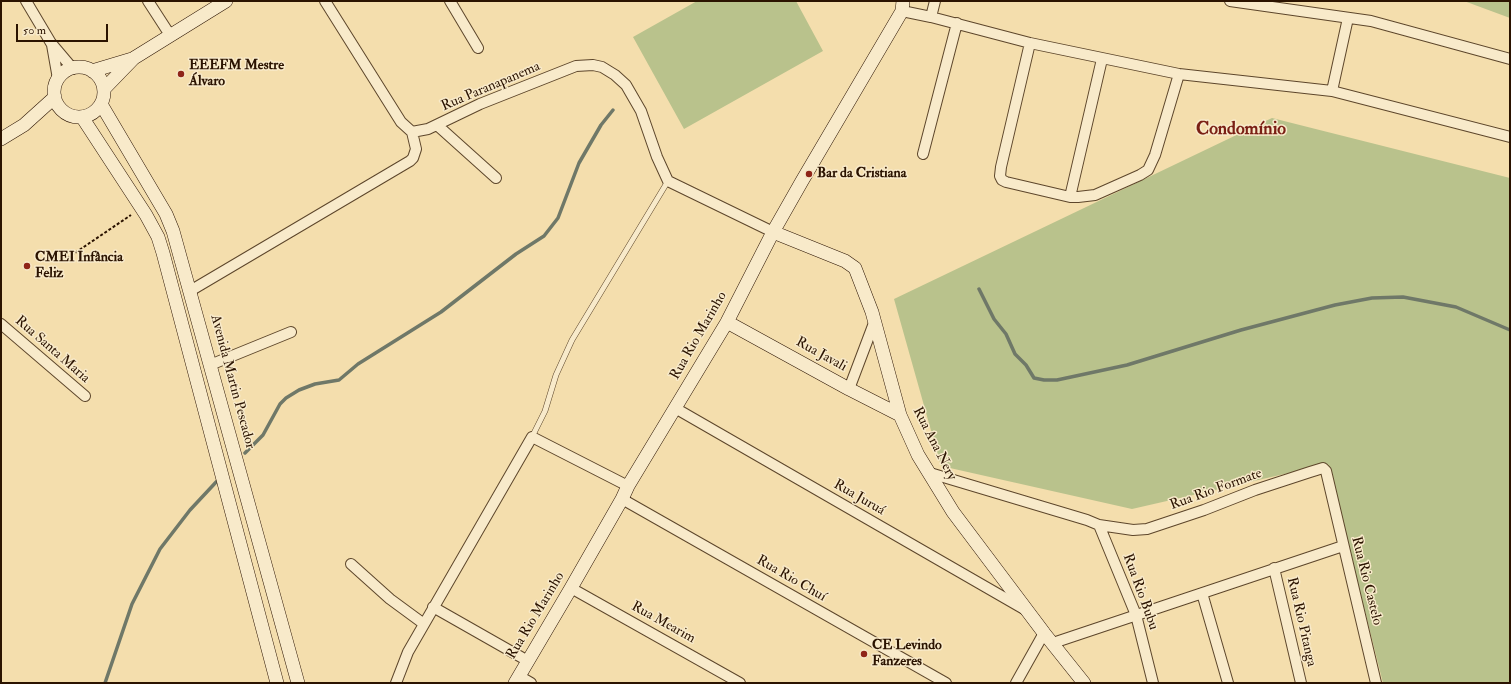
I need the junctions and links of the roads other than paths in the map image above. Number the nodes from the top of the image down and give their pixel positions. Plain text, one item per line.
1 (26, 1) edge
2 (148, 1) edge
3 (226, 1) edge
4 (325, 1) edge
5 (450, 1) edge
6 (935, 1) edge
7 (1230, 1) edge
8 (903, 6) edge
9 (931, 17) junction
10 (1348, 18) junction
11 (958, 24) junction
12 (170, 35) junction
13 (51, 43) junction
14 (1030, 43) junction
15 (478, 48) dead end
16 (134, 58) junction
17 (1102, 59) junction
18 (1510, 59) edge
19 (73, 69) junction
20 (92, 71) junction
21 (1179, 74) junction
22 (58, 79) junction
23 (104, 89) junction
24 (1332, 91) junction
25 (55, 97) junction
26 (101, 104) junction
27 (62, 110) junction
28 (82, 117) junction
29 (24, 125) junction
30 (437, 125) junction
31 (412, 132) junction
32 (1510, 137) edge
33 (1, 139) edge
34 (923, 154) dead end
35 (496, 178) dead end
36 (668, 181) junction
37 (1070, 197) junction
38 (773, 232) junction
39 (190, 292) junction
40 (727, 322) junction
41 (874, 323) junction
42 (1, 324) edge
43 (290, 332) dead end
44 (210, 365) junction
45 (849, 389) junction
46 (85, 396) dead end
47 (675, 408) junction
48 (900, 415) junction
49 (532, 437) junction
50 (930, 473) junction
51 (1329, 485) joint
52 (628, 486) junction
53 (622, 499) junction
54 (1099, 525) junction
55 (1343, 546) junction
56 (351, 564) dead end
57 (1274, 568) junction
58 (571, 588) junction
59 (1202, 593) junction
60 (433, 607) junction
61 (1030, 612) junction
62 (1136, 615) junction
63 (424, 624) junction
64 (1049, 638) junction
65 (528, 661) junction
66 (517, 679) edge
67 (277, 683) edge
68 (298, 683) edge
69 (396, 683) edge
70 (531, 683) edge
71 (740, 683) edge
72 (946, 683) edge
73 (1016, 683) edge
74 (1084, 683) edge
75 (1153, 683) edge
76 (1228, 683) edge
77 (1301, 683) edge
78 (1376, 683) edge

1 - 13 street
2 - 12 street
3 - 12 street
4 - 31 street
5 - 15 street
6 - 9 street
7 - 10 street
8 - 9 street
8 - 38 street, Rua Rio Marinho
9 - 11 street
10 - 18 street
10 - 24 street
11 - 14 street
11 - 34 street
12 - 16 street
13 - 19 street
13 - 22 street
14 - 17 street
14 - 37 street
16 - 20 street
16 - 23 street
17 - 21 street
17 - 37 street
19 - 20 street
19 - 22 street
20 - 23 street
21 - 24 street
21 - 37 street
22 - 25 street
23 - 26 street
24 - 32 street
25 - 27 street
25 - 29 street
26 - 28 street
26 - 39 street, Avenida Martin Pescador
27 - 28 street
27 - 29 street
28 - 67 street
29 - 33 street
30 - 31 street, Rua Paranapanema
30 - 35 street
30 - 36 street, Rua Paranapanema
31 - 39 street
36 - 38 street
36 - 49 lane
38 - 40 street, Rua Rio Marinho
38 - 41 street, Rua Ana Nery
39 - 44 street, Avenida Martin Pescador
40 - 45 street, Rua Javali
40 - 47 street, Rua Rio Marinho
41 - 45 street
41 - 48 street, Rua Ana Nery
42 - 46 street, Rua Santa Maria
43 - 44 street
44 - 68 street, Avenida Martin Pescador
45 - 48 street, Rua Javali
47 - 52 street, Rua Rio Marinho
47 - 61 street, Rua Juruá
48 - 50 street, Rua Ana Nery
49 - 52 street
49 - 60 street
50 - 54 street
50 - 61 street, Rua Ana Nery
51 - 54 street, Rua Rio Formate
51 - 55 street, Rua Rio Castelo
52 - 53 street, Rua Rio Marinho
53 - 58 street, Rua Rio Marinho
53 - 72 street, Rua Rio Chuí
54 - 62 street, Rua Rio Bubu
55 - 57 street
55 - 78 street, Rua Rio Castelo
56 - 63 street
57 - 59 street
57 - 77 street, Rua Rio Pitanga
58 - 65 street, Rua Rio Marinho
58 - 71 street, Rua Mearim
59 - 62 street
59 - 76 street
60 - 63 street
60 - 65 street
61 - 64 street, Rua Ana Nery
62 - 64 street
62 - 75 street, Rua Rio Bubu
63 - 69 street
64 - 73 street
64 - 74 street, Rua Ana Nery
65 - 66 street, Rua Rio Marinho
66 - 70 street

